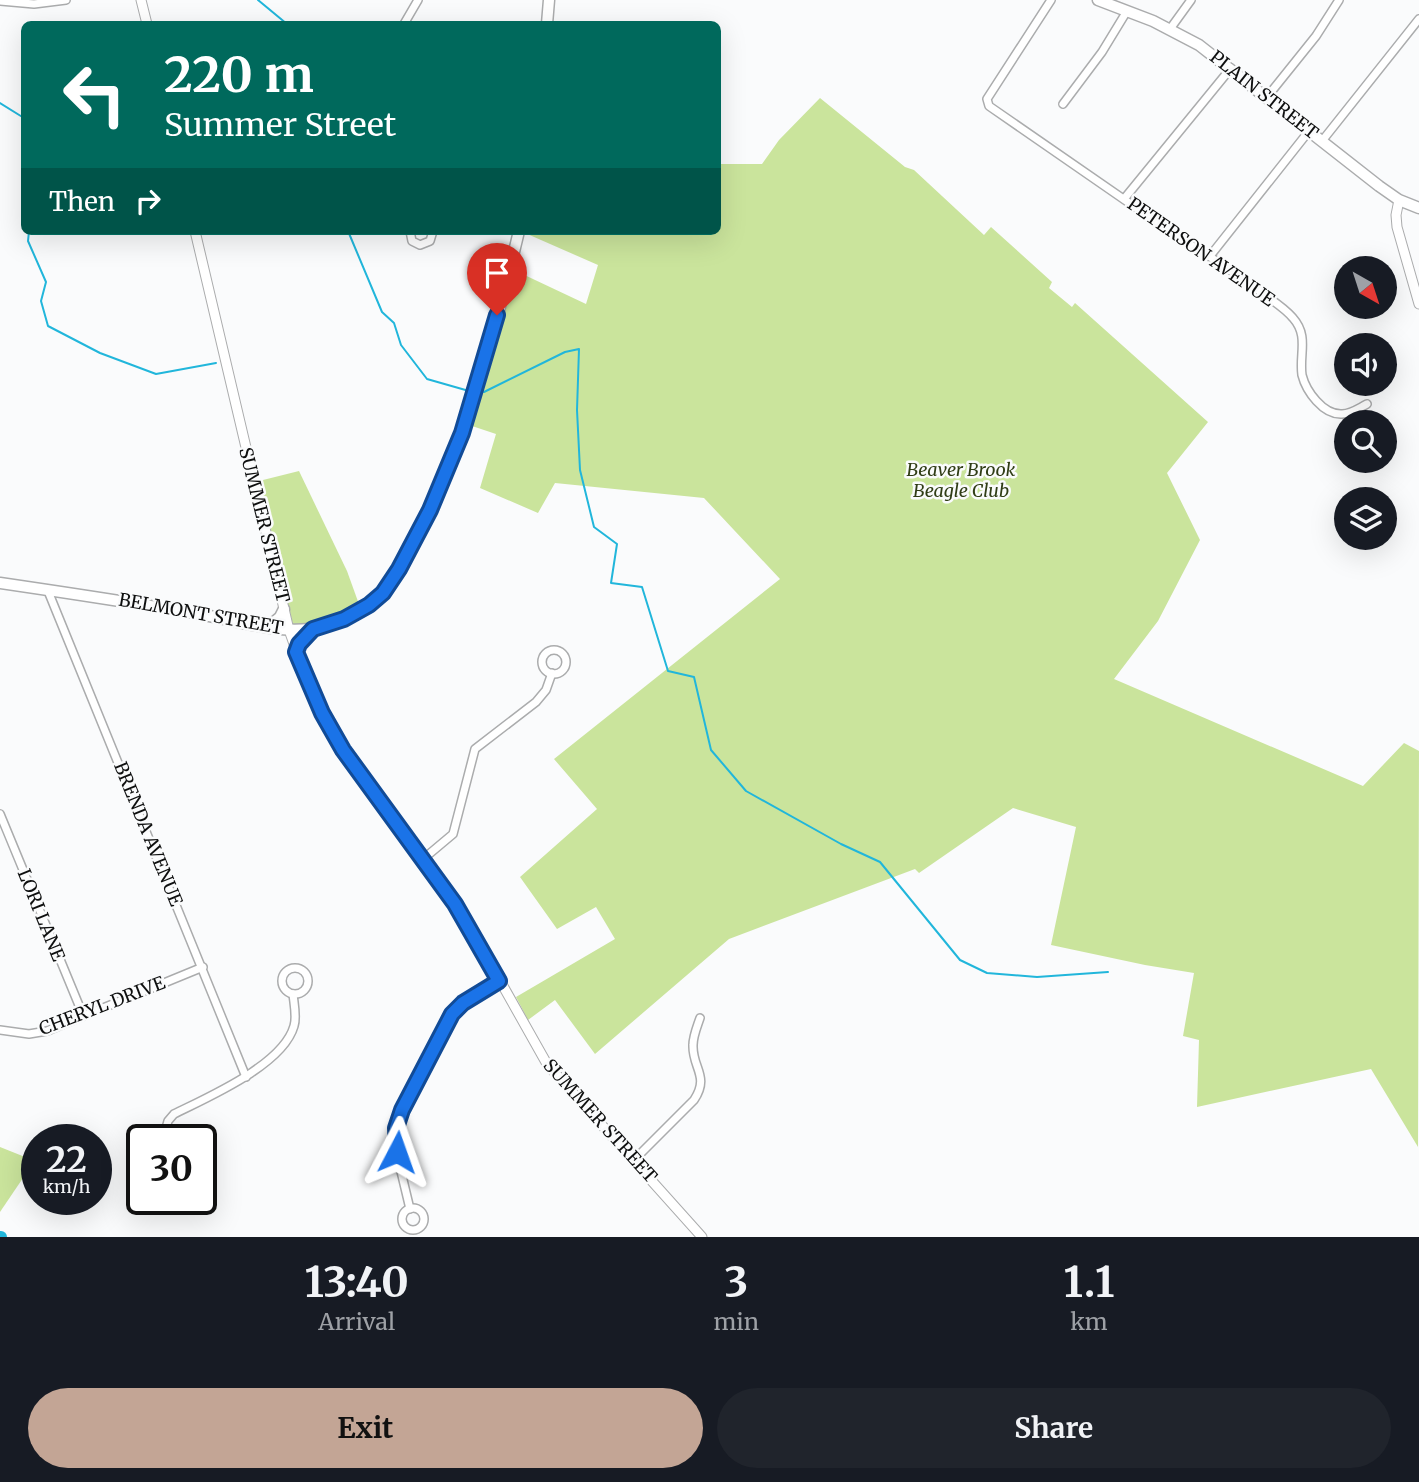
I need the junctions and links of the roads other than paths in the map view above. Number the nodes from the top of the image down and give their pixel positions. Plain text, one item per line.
1 (66, 0) edge
2 (141, 0) edge
3 (418, 0) edge
4 (549, 0) edge
5 (1051, 0) edge
6 (1098, 0) edge
7 (1191, 0) edge
8 (1339, 0) edge
9 (0, 1) edge
10 (1127, 11) junction
11 (1419, 19) edge
12 (146, 21) edge
13 (406, 21) edge
14 (547, 21) edge
15 (1170, 29) junction
16 (1231, 68) junction
17 (1267, 97) junction
18 (1063, 104) dead end
19 (1310, 131) junction
20 (1322, 141) junction
21 (1124, 199) junction
22 (1399, 200) junction
23 (1419, 208) edge
24 (196, 235) edge
25 (411, 235) edge
26 (432, 235) edge
27 (518, 235) edge
28 (1210, 256) junction
29 (1419, 304) edge
30 (1367, 404) dead end
31 (0, 583) edge
32 (48, 591) junction
33 (284, 609) junction
34 (268, 627) junction
35 (313, 629) junction
36 (289, 630) junction
37 (296, 652) junction
38 (552, 673) dead end
39 (0, 814) edge
40 (422, 860) junction
41 (203, 967) junction
42 (499, 981) junction
43 (293, 994) dead end
44 (83, 1015) junction
45 (700, 1018) dead end
46 (0, 1030) edge
47 (246, 1077) junction
48 (168, 1124) edge
49 (634, 1160) junction
50 (410, 1209) dead end
51 (702, 1237) edge

1 - 9 street
2 - 12 street
3 - 13 street
4 - 14 main road
5 - 21 street, PETERSON AVENUE
6 - 10 main road, PLAIN STREET
7 - 15 street
8 - 17 street
10 - 15 main road, PLAIN STREET
10 - 18 street
11 - 20 street
15 - 16 main road, PLAIN STREET
16 - 17 main road, PLAIN STREET
16 - 21 street
17 - 19 main road, PLAIN STREET
19 - 20 main road, PLAIN STREET
19 - 28 street
20 - 22 main road, PLAIN STREET
21 - 28 street, PETERSON AVENUE
22 - 23 main road, PLAIN STREET
22 - 29 street
24 - 33 street, SUMMER STREET
25 - 26 street
27 - 35 main road, BELMONT STREET
28 - 30 street, PETERSON AVENUE
31 - 32 main road, BELMONT STREET
32 - 34 main road, BELMONT STREET
32 - 41 street, BRENDA AVENUE
33 - 34 main road
33 - 36 street, SUMMER STREET
34 - 36 main road, BELMONT STREET
35 - 36 main road, BELMONT STREET
35 - 37 main road
36 - 37 street, SUMMER STREET
37 - 40 street, SUMMER STREET
38 - 40 street
39 - 44 street, LORI LANE
40 - 42 street, SUMMER STREET
41 - 44 street, CHERYL DRIVE
41 - 47 street, BRENDA AVENUE
42 - 49 street, SUMMER STREET
42 - 50 street
43 - 47 street
44 - 46 street, CHERYL DRIVE
45 - 49 street
47 - 48 street
49 - 51 street, SUMMER STREET

